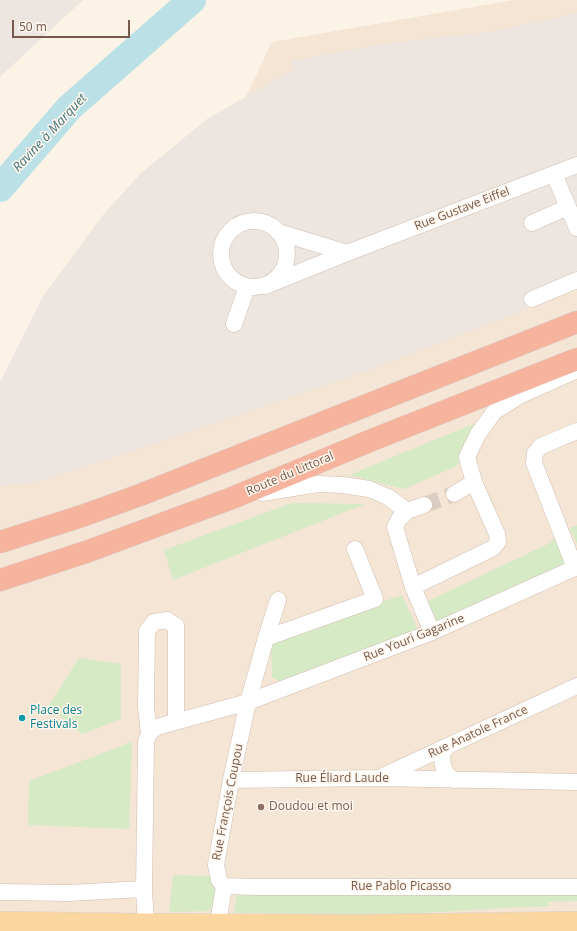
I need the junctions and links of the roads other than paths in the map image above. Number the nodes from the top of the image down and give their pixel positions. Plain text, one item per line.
1 (577, 165) edge
2 (554, 174) junction
3 (568, 207) junction
4 (532, 223) dead end
5 (577, 228) edge
6 (278, 232) junction
7 (347, 253) junction
8 (577, 280) edge
9 (265, 286) junction
10 (247, 287) junction
11 (532, 299) dead end
12 (577, 322) edge
13 (234, 324) dead end
14 (577, 359) edge
15 (577, 370) edge
16 (577, 431) edge
17 (474, 482) junction
18 (454, 494) tunnel mouth
19 (232, 498) junction
20 (424, 505) tunnel mouth
21 (407, 512) junction
22 (0, 542) edge
23 (354, 550) dead end
24 (576, 567) edge
25 (0, 580) edge
26 (413, 586) junction
27 (278, 600) dead end
28 (432, 632) junction
29 (266, 638) junction
30 (577, 686) edge
31 (248, 702) junction
32 (176, 721) junction
33 (150, 733) junction
34 (446, 747) junction
35 (378, 778) junction
36 (231, 780) junction
37 (454, 780) junction
38 (577, 782) edge
39 (224, 886) junction
40 (577, 887) edge
41 (144, 889) junction
42 (0, 892) edge
43 (0, 922) edge
44 (577, 922) edge
45 (146, 924) junction
46 (218, 924) junction

1 - 2 street, Rue Gustave Eiffel
2 - 3 street
2 - 7 street, Rue Gustave Eiffel
3 - 4 street
3 - 5 street
6 - 7 street
6 - 9 street
6 - 10 street
7 - 9 street, Rue Gustave Eiffel
8 - 11 street
9 - 10 street, Rue Gustave Eiffel
10 - 13 street
12 - 22 highway
14 - 19 highway, Route du Littoral
15 - 17 street
16 - 24 street
17 - 18 street
17 - 26 street
19 - 21 street
19 - 25 highway, Route du Littoral
20 - 21 street
21 - 26 street
23 - 29 street
24 - 28 street, Rue Youri Gagarine
26 - 28 street
27 - 29 street, Rue François Coupou
28 - 31 street, Rue Youri Gagarine
29 - 31 street, Rue François Coupou
30 - 34 street, Rue Anatole France
31 - 32 street, Rue Youri Gagarine
31 - 36 street, Rue François Coupou
32 - 33 street, Rue Youri Gagarine
32 - 33 street
33 - 41 street
34 - 35 street, Rue Anatole France
34 - 37 street
35 - 36 street, Rue Éliard Laude
35 - 37 street, Rue Éliard Laude
36 - 39 street, Rue François Coupou
37 - 38 street, Rue Éliard Laude
39 - 40 street, Rue Pablo Picasso
39 - 46 street
41 - 42 street
41 - 45 street
43 - 45 main road
44 - 46 main road
45 - 46 main road

